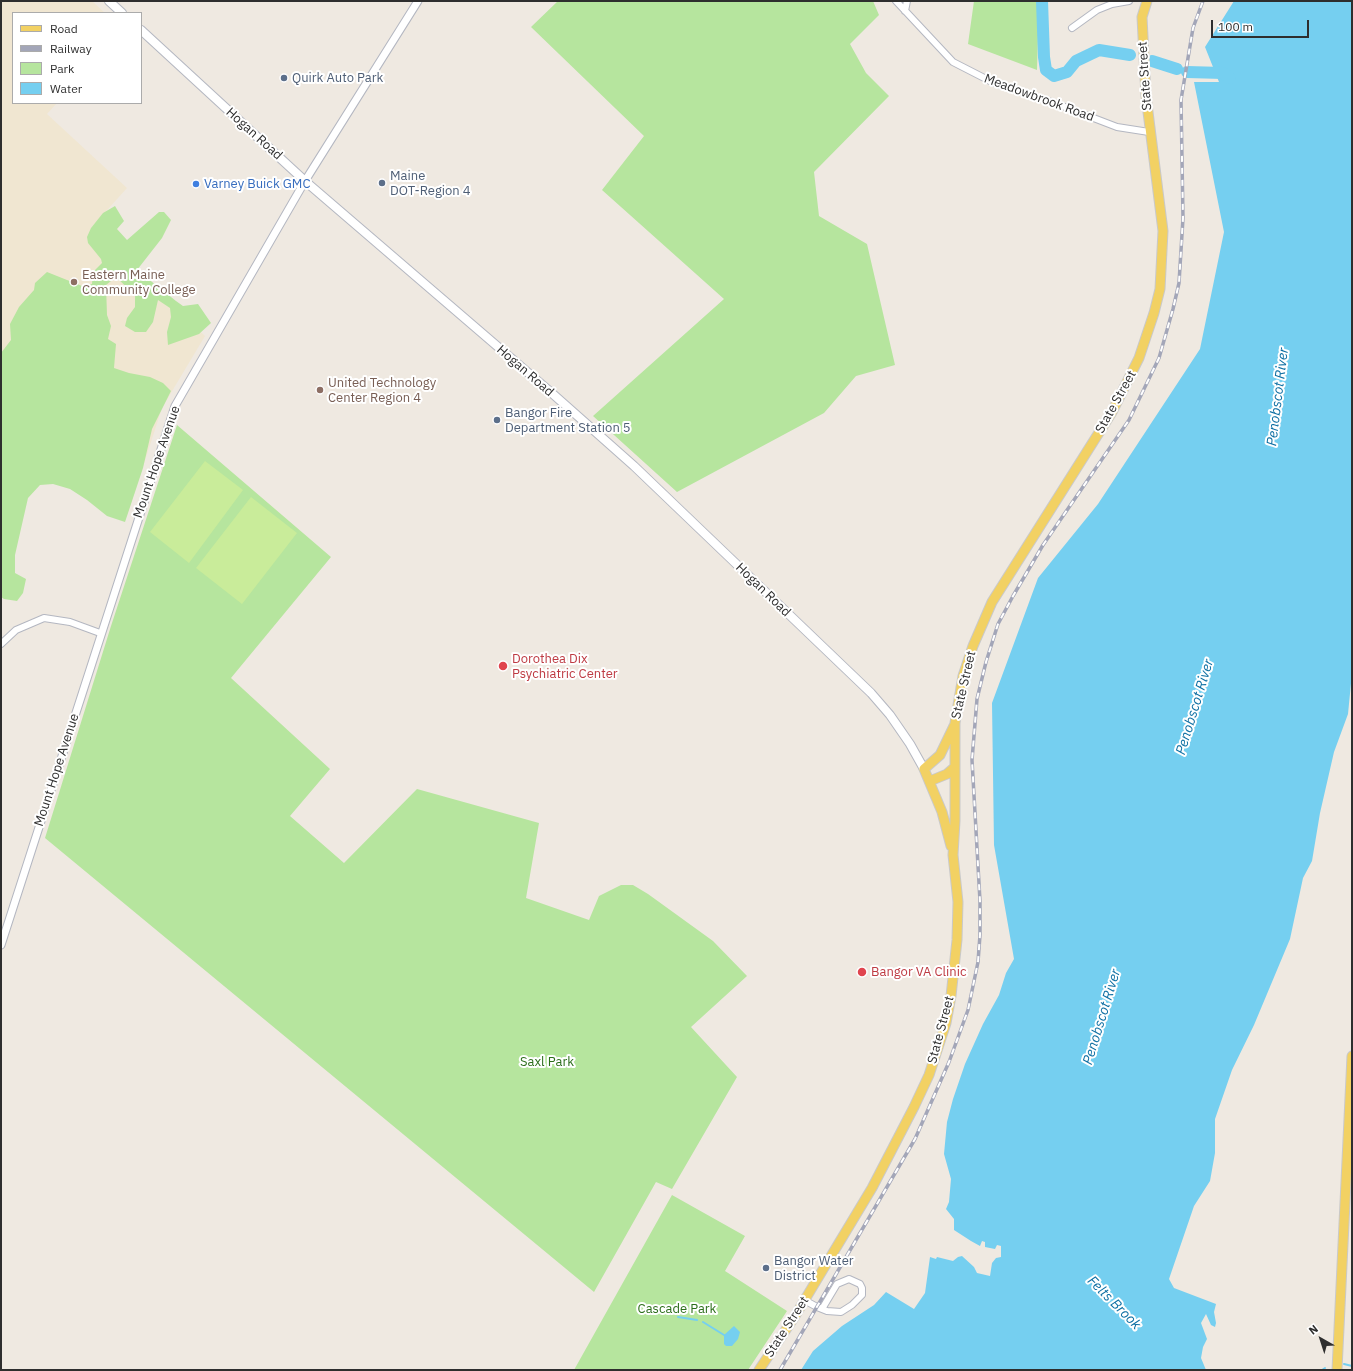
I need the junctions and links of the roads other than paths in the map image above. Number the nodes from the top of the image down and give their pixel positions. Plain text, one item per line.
1 (109, 1) edge
2 (418, 1) edge
3 (896, 1) edge
4 (907, 1) edge
5 (1129, 1) edge
6 (1144, 1) edge
7 (905, 11) junction
8 (121, 12) edge
9 (1072, 28) dead end
10 (142, 31) edge
11 (1149, 132) junction
12 (305, 181) junction
13 (100, 633) junction
14 (1, 644) edge
15 (955, 723) junction
16 (955, 766) junction
17 (924, 769) junction
18 (930, 781) junction
19 (953, 855) junction
20 (1, 945) edge
21 (1352, 1056) edge
22 (1351, 1108) edge
23 (804, 1300) junction
24 (822, 1309) junction
25 (759, 1370) edge
26 (1337, 1370) edge

1 - 8 main road
2 - 12 street, Mount Hope Avenue
3 - 7 street, Meadowbrook Road
4 - 7 street
5 - 9 street
6 - 11 main road, State Street
7 - 11 street, Meadowbrook Road
10 - 12 main road, Hogan Road
11 - 15 main road, State Street
12 - 13 street, Mount Hope Avenue
12 - 17 main road, Hogan Road
13 - 14 street
13 - 20 street, Mount Hope Avenue
15 - 16 main road, State Street
15 - 17 main road
16 - 18 main road
16 - 19 main road, State Street
17 - 18 main road, Hogan Road
18 - 19 main road, Hogan Road
19 - 23 main road, State Street
21 - 22 main road
22 - 26 main road
23 - 24 street
23 - 25 main road, State Street
24 - 24 street

